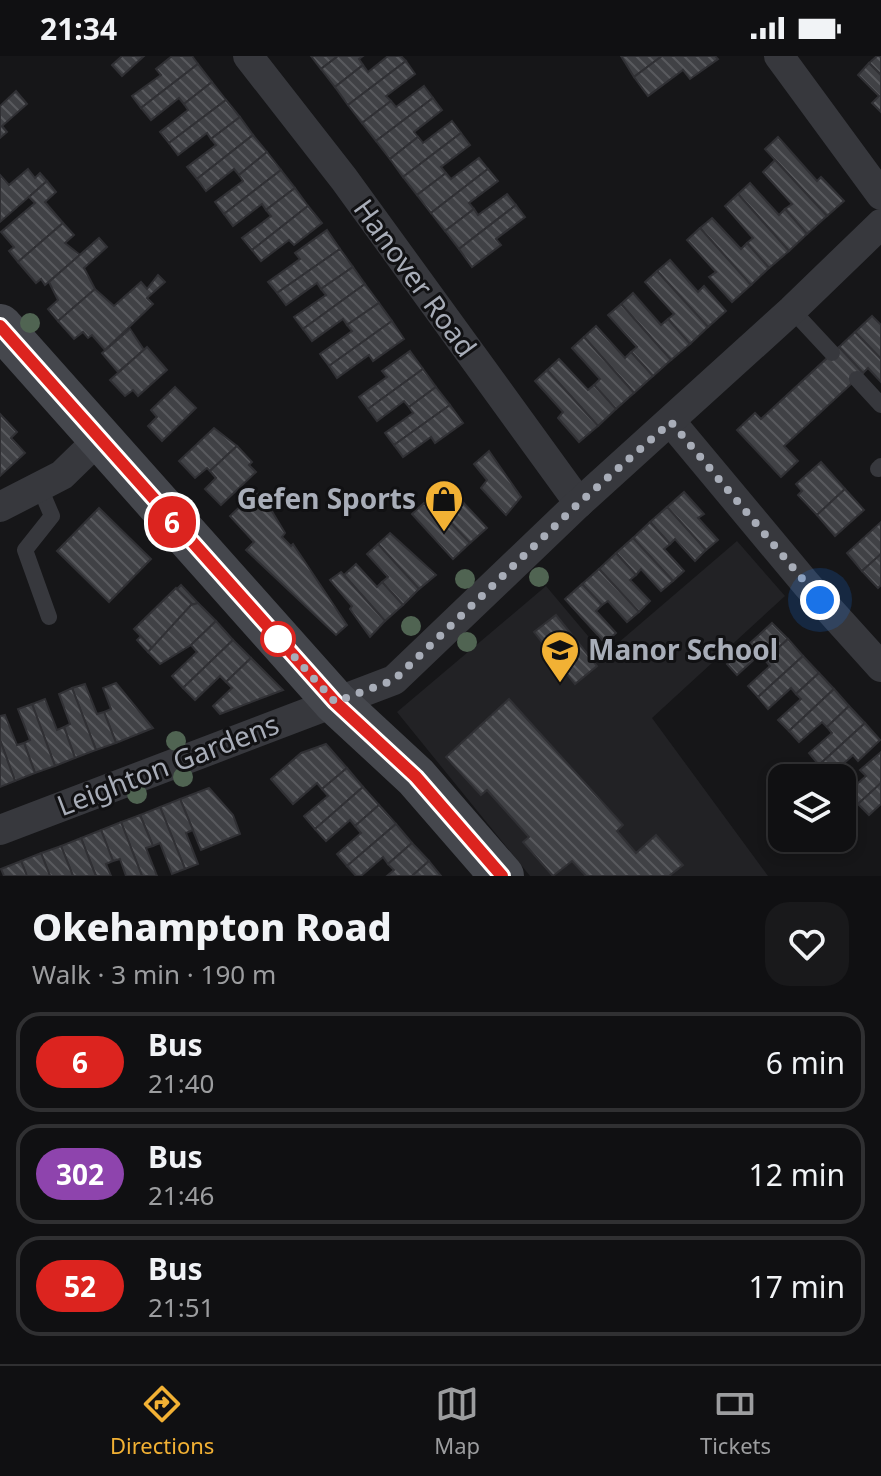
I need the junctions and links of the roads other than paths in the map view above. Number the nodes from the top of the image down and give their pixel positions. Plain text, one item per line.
1 (248, 56) edge
2 (779, 56) edge
3 (881, 195) edge
4 (881, 224) edge
5 (792, 310) junction
6 (0, 326) edge
7 (832, 353) dead end
8 (857, 379) dead end
9 (881, 405) edge
10 (671, 422) junction
11 (98, 440) junction
12 (40, 488) junction
13 (579, 503) junction
14 (0, 507) edge
15 (49, 617) dead end
16 (881, 667) edge
17 (335, 702) junction
18 (0, 830) edge
19 (502, 876) edge

1 - 13 street, Hanover Road
2 - 3 street
4 - 5 street, Leighton Gardens
5 - 7 lane
5 - 10 street, Leighton Gardens
6 - 11 street
8 - 9 lane
10 - 13 street, Leighton Gardens
10 - 16 street
11 - 12 street
11 - 17 street
12 - 14 street
12 - 15 lane
13 - 17 street, Leighton Gardens
17 - 18 street, Leighton Gardens
17 - 19 street

